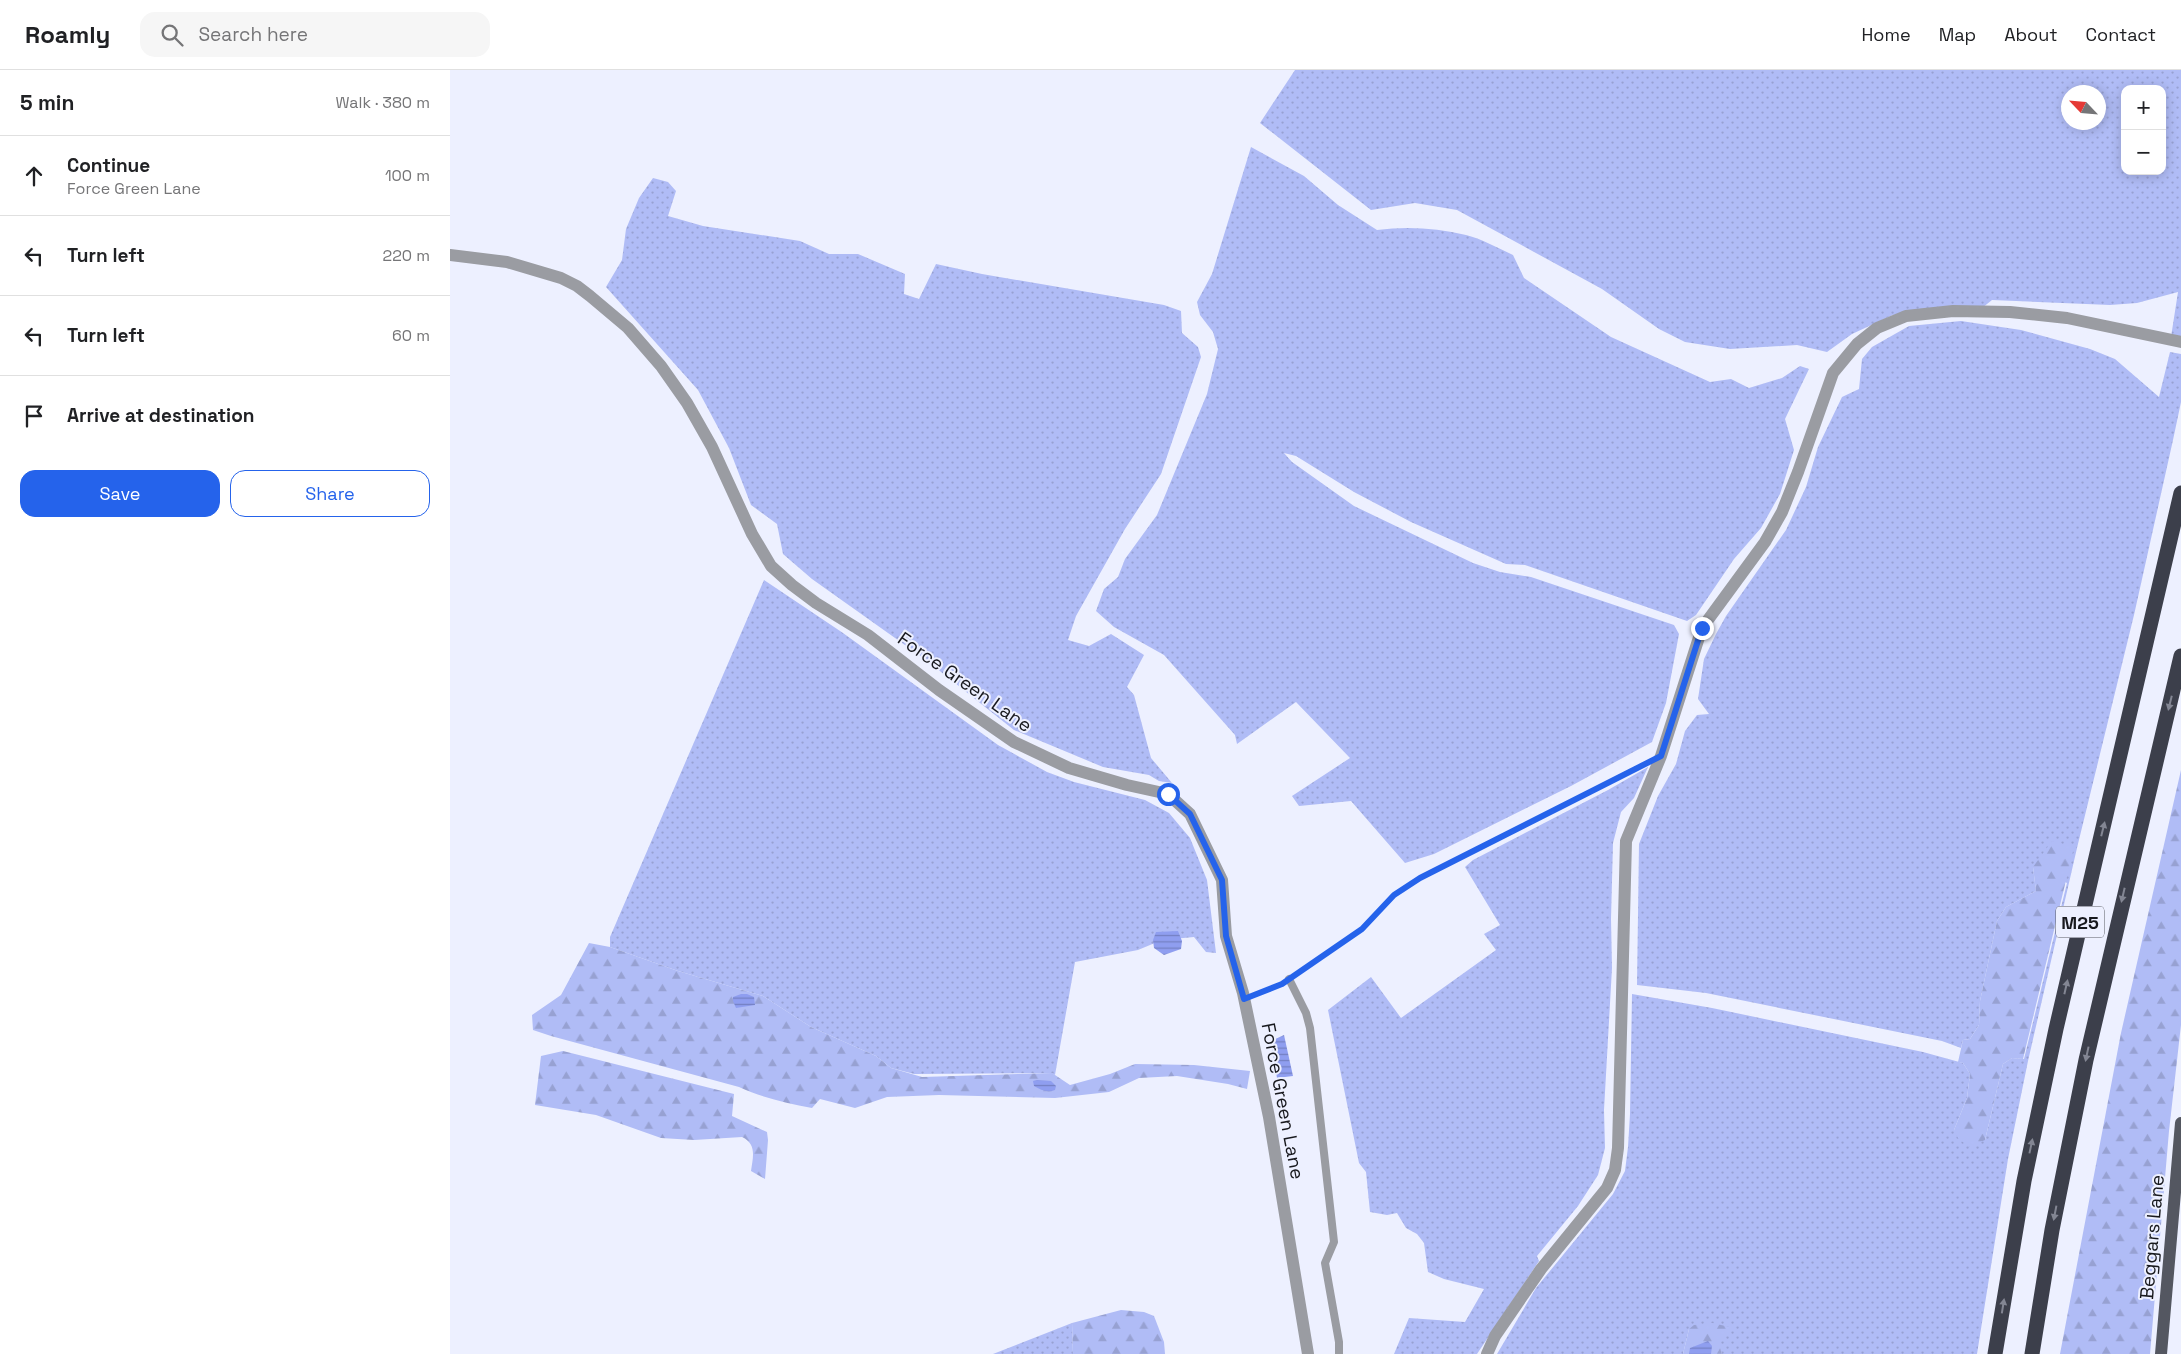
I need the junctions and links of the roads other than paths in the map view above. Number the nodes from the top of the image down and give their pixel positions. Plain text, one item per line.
1 (450, 255) edge
2 (2175, 341) edge
3 (2181, 493) edge
4 (2181, 656) edge
5 (1288, 979) road end
6 (2181, 1123) edge
7 (1308, 1354) edge
8 (1339, 1354) edge
9 (1486, 1354) edge
10 (1995, 1354) edge
11 (2032, 1354) edge
12 (2161, 1354) edge

1 - 7 street, Force Green Lane
2 - 9 street
10 -> 3 highway, M25
4 -> 11 highway, M25
5 - 8 lane
6 - 12 main road, Beggars Lane

